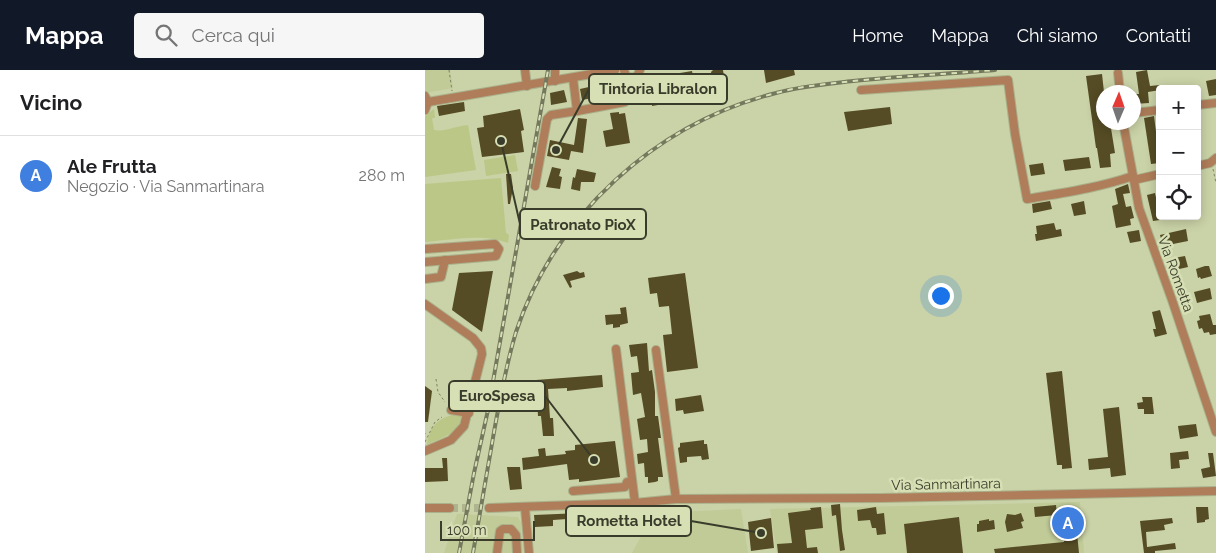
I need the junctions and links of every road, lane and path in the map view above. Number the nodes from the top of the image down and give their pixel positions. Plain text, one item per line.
1 (449, 70) edge
2 (525, 70) edge
3 (555, 70) edge
4 (615, 70) edge
5 (624, 70) edge
6 (641, 70) edge
7 (1118, 74) dead end
8 (573, 78) junction
9 (555, 81) junction
10 (1119, 85) edge
11 (527, 86) junction
12 (622, 86) dead end
13 (861, 90) dead end
14 (454, 98) junction
15 (426, 103) edge
16 (1216, 103) edge
17 (1201, 105) edge
18 (577, 111) junction
19 (1156, 111) edge
20 (1141, 113) edge
21 (1124, 130) edge
22 (1214, 160) edge
23 (1201, 165) edge
24 (1156, 175) edge
25 (1133, 178) junction
26 (1216, 183) edge
27 (535, 186) dead end
28 (425, 249) edge
29 (445, 260) junction
30 (425, 262) edge
31 (425, 279) edge
32 (428, 306) edge
33 (616, 349) dead end
34 (656, 350) dead end
35 (436, 379) dead end
36 (445, 402) dead end
37 (451, 410) dead end
38 (469, 413) junction
39 (442, 417) dead end
40 (1216, 432) edge
41 (425, 442) edge
42 (425, 450) edge
43 (632, 482) junction
44 (573, 491) dead end
45 (1216, 491) edge
46 (676, 499) junction
47 (635, 503) junction
48 (425, 508) edge
49 (450, 508) tunnel mouth
50 (489, 508) tunnel mouth
51 (525, 508) junction
52 (497, 553) edge
53 (517, 553) edge
54 (529, 553) edge

1 - 14 path
2 - 11 street
3 - 9 street
4 - 8 street
5 - 6 street
7 - 10 street
8 - 9 street
8 - 18 street
9 - 11 street
11 - 14 street
12 - 18 street
13 - 25 street
14 - 15 street
16 - 17 street
18 - 27 street
19 - 20 street
21 - 25 street, Via Rometta
22 - 23 street
22 - 26 path
24 - 25 street
25 - 40 street, Via Rometta
28 - 29 street
29 - 30 street
29 - 31 street
32 - 38 street
33 - 43 street
34 - 46 street
35 - 36 path
37 - 38 street
38 - 42 street
39 - 41 path
43 - 44 street
43 - 47 street
45 - 46 street, Via Sanmartinara
46 - 47 street, Via Sanmartinara
47 - 51 street, Via Sanmartinara
48 - 49 street
50 - 51 street, Via Sanmartinara
51 - 54 street
52 - 53 street

